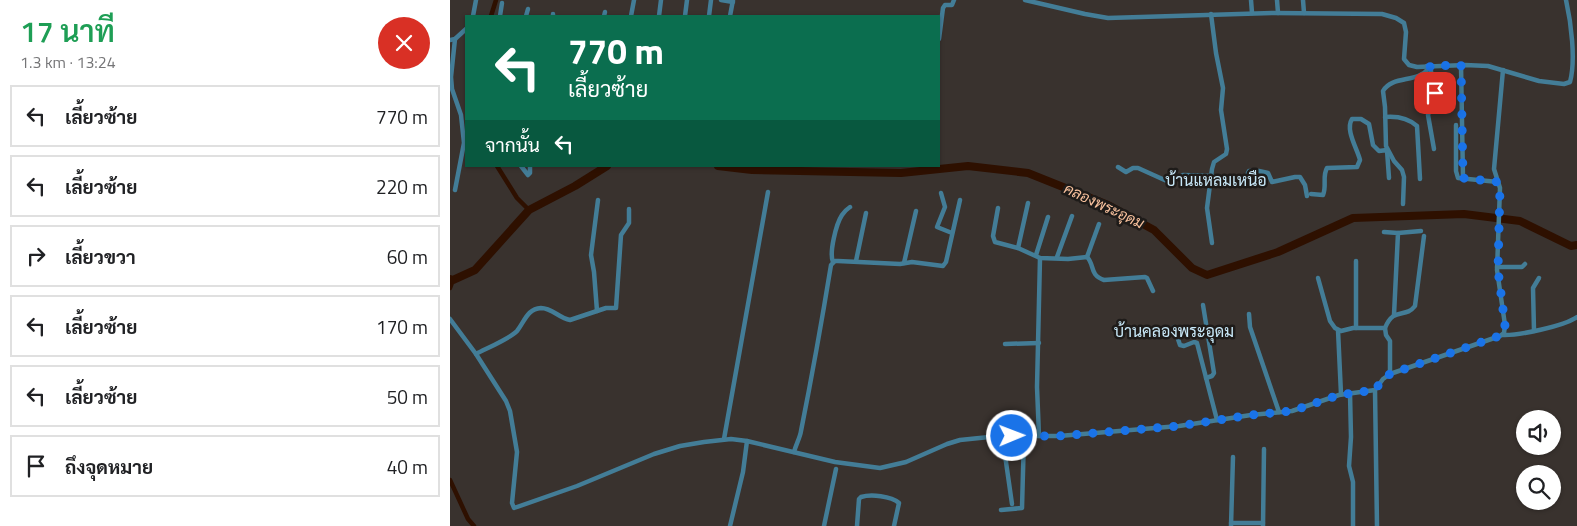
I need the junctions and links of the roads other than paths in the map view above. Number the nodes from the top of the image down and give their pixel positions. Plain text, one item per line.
1 (476, 0) edge
2 (634, 0) edge
3 (662, 0) edge
4 (687, 0) edge
5 (711, 0) edge
6 (721, 0) edge
7 (954, 0) edge
8 (1025, 0) edge
9 (1251, 0) edge
10 (1277, 0) edge
11 (1303, 0) edge
12 (1566, 0) edge
13 (733, 1) edge
14 (502, 3) dead end
15 (528, 9) dead end
16 (1252, 13) junction
17 (1278, 13) junction
18 (1304, 13) junction
19 (1211, 14) junction
20 (473, 15) edge
21 (500, 15) edge
22 (526, 15) edge
23 (631, 15) edge
24 (659, 15) edge
25 (685, 15) edge
26 (709, 15) edge
27 (730, 15) edge
28 (1570, 19) junction
29 (1577, 20) edge
30 (465, 30) edge
31 (940, 31) edge
32 (453, 40) edge
33 (1461, 65) junction
34 (1428, 66) junction
35 (1503, 70) junction
36 (451, 90) edge
37 (1386, 117) junction
38 (1456, 125) dead end
39 (1434, 148) dead end
40 (1387, 150) junction
41 (522, 167) edge
42 (530, 167) edge
43 (1118, 167) dead end
44 (1212, 176) junction
45 (1389, 178) dead end
46 (1463, 178) junction
47 (1420, 179) dead end
48 (1498, 182) junction
49 (455, 190) dead end
50 (768, 192) dead end
51 (941, 193) dead end
52 (598, 200) dead end
53 (960, 200) dead end
54 (1028, 204) dead end
55 (1403, 204) dead end
56 (850, 207) dead end
57 (998, 208) dead end
58 (629, 209) dead end
59 (944, 209) junction
60 (916, 211) dead end
61 (866, 212) dead end
62 (957, 212) junction
63 (1072, 216) dead end
64 (1048, 217) dead end
65 (1099, 224) dead end
66 (1384, 232) dead end
67 (952, 233) junction
68 (1398, 233) junction
69 (1212, 243) dead end
70 (1018, 248) junction
71 (1038, 256) junction
72 (1087, 257) junction
73 (1057, 258) junction
74 (856, 261) junction
75 (1356, 261) dead end
76 (833, 262) junction
77 (904, 263) junction
78 (1525, 264) dead end
79 (1498, 267) junction
80 (1318, 278) dead end
81 (1538, 278) dead end
82 (1153, 291) dead end
83 (1203, 305) dead end
84 (597, 311) junction
85 (1249, 314) dead end
86 (1394, 315) junction
87 (1577, 317) edge
88 (450, 319) edge
89 (1174, 327) dead end
90 (1356, 328) junction
91 (1385, 328) junction
92 (1338, 330) junction
93 (1534, 330) junction
94 (1502, 335) junction
95 (1039, 343) junction
96 (1006, 344) dead end
97 (476, 354) junction
98 (1390, 374) junction
99 (1206, 378) junction
100 (1375, 390) junction
101 (1350, 393) junction
102 (1341, 394) junction
103 (1279, 412) junction
104 (1217, 420) junction
105 (999, 436) junction
106 (1024, 436) junction
107 (1039, 436) junction
108 (724, 439) junction
109 (746, 441) junction
110 (1264, 449) dead end
111 (794, 452) junction
112 (1233, 457) dead end
113 (836, 469) dead end
114 (1012, 504) dead end
115 (1001, 510) dead end
116 (1264, 524) edge
117 (1231, 525) edge
118 (730, 526) edge
119 (824, 526) edge
120 (857, 526) edge
121 (894, 526) edge
122 (1353, 526) edge
123 (1378, 526) edge

1 - 20 street
2 - 23 street
3 - 24 street
4 - 25 street
5 - 26 street
6 - 13 street
7 - 31 street
8 - 19 street
9 - 16 street
10 - 17 street
11 - 18 street
12 - 28 street
13 - 27 street
14 - 21 street
15 - 22 street
16 - 17 street
16 - 19 street
17 - 18 street
18 - 34 street
19 - 44 street
28 - 29 street
28 - 35 street
30 - 32 street
32 - 36 street
33 - 34 street
33 - 35 street
33 - 46 street
34 - 37 street
34 - 39 street
35 - 48 street
36 - 49 street
37 - 40 street
37 - 47 street
38 - 46 street
40 - 44 street
40 - 45 street
40 - 55 street
41 - 42 street
43 - 44 street
44 - 69 street
46 - 48 street
48 - 79 street
50 - 108 street
51 - 59 street
52 - 84 street
53 - 62 street
54 - 70 street
56 - 76 street
57 - 70 street
58 - 84 street
59 - 62 street
59 - 67 street
60 - 77 street
61 - 74 street
62 - 67 street
63 - 73 street
64 - 71 street
65 - 72 street
66 - 68 street
67 - 77 street
68 - 86 street
68 - 86 street
70 - 71 street
71 - 73 street
71 - 95 street
72 - 73 street
72 - 82 street
74 - 76 street
74 - 77 street
75 - 90 street
76 - 111 street
78 - 79 street
79 - 94 street
80 - 92 street
81 - 93 street
83 - 99 street
84 - 97 street
85 - 103 street
86 - 91 street
87 - 93 street
88 - 97 street
89 - 99 street
90 - 91 street
90 - 92 street
91 - 98 street
92 - 102 street
93 - 94 street
94 - 98 street
95 - 96 street
95 - 107 street
97 - 108 street
98 - 100 street
99 - 104 street
100 - 101 street
100 - 123 street
101 - 102 street
101 - 122 street
102 - 103 street
103 - 104 street
104 - 107 street
105 - 106 street
105 - 111 street
105 - 114 street
106 - 107 street
106 - 115 street
108 - 109 street
109 - 111 street
109 - 118 street
110 - 116 street
112 - 117 street
113 - 119 street
116 - 117 street
120 - 121 street

